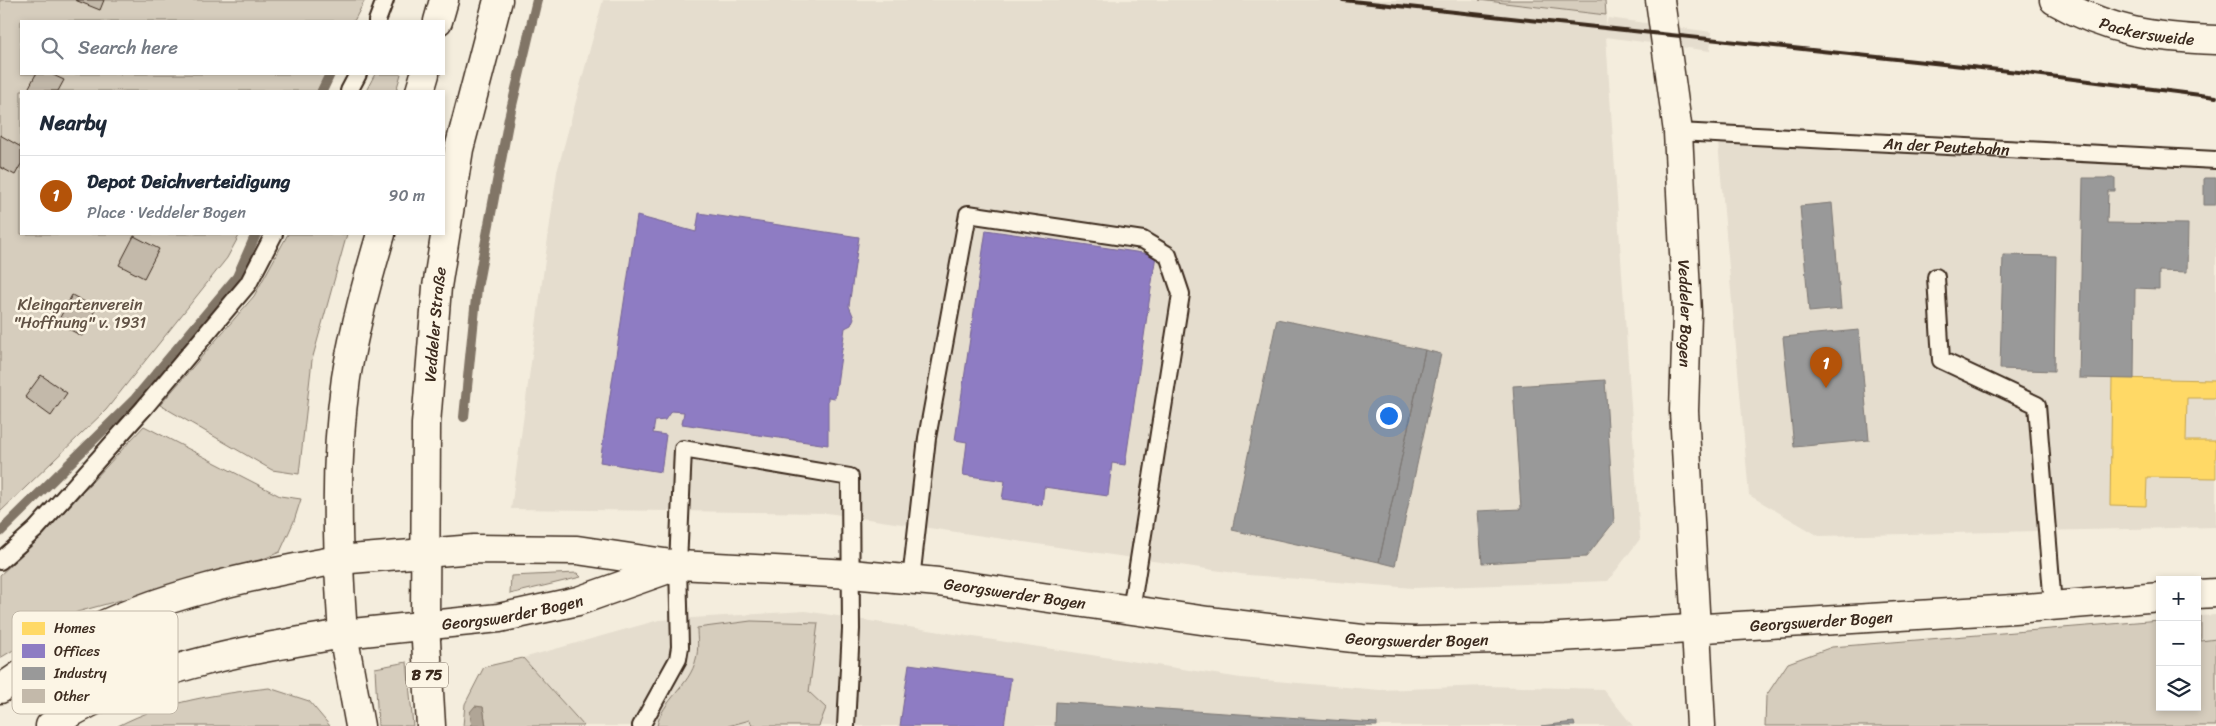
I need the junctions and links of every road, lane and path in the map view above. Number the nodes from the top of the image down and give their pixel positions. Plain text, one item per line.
1 (385, 0) edge
2 (444, 0) edge
3 (498, 0) edge
4 (1660, 0) edge
5 (2054, 0) edge
6 (378, 20) edge
7 (438, 20) edge
8 (2216, 40) edge
9 (357, 75) edge
10 (424, 75) edge
11 (350, 90) edge
12 (420, 90) edge
13 (1678, 132) junction
14 (2216, 160) edge
15 (273, 235) edge
16 (381, 235) edge
17 (1936, 276) dead end
18 (425, 551) junction
19 (338, 560) junction
20 (0, 561) edge
21 (678, 566) junction
22 (851, 574) junction
23 (911, 580) junction
24 (2216, 593) edge
25 (2201, 594) edge
26 (2156, 597) edge
27 (2053, 606) junction
28 (1131, 610) junction
29 (139, 611) edge
30 (424, 624) junction
31 (1696, 629) junction
32 (343, 634) junction
33 (178, 668) edge
34 (12, 681) edge
35 (0, 689) edge
36 (73, 714) edge
37 (50, 726) edge
38 (360, 726) edge
39 (431, 726) edge
40 (641, 726) edge
41 (846, 726) edge
42 (1701, 726) edge

1 - 6 lane
2 - 7 main road
3 - 18 main road, Veddeler Straße
4 - 13 main road, Veddeler Bogen
5 - 8 main road, Packersweide
9 - 11 lane
10 - 12 main road
13 - 14 lane, An der Peutebahn
13 - 31 main road, Veddeler Bogen
15 - 20 lane
16 - 19 main road
17 - 27 lane
18 - 19 main road, Georgswerder Bogen
18 - 21 main road, Georgswerder Bogen
18 - 30 main road, Veddeler Straße
19 - 29 main road, Georgswerder Bogen
19 - 32 main road
21 - 22 main road, Georgswerder Bogen
21 - 22 lane
21 - 30 main road, Georgswerder Bogen
21 - 40 lane
22 - 23 main road, Georgswerder Bogen
22 - 41 lane
23 - 28 main road, Georgswerder Bogen
23 - 28 lane
24 - 25 main road
26 - 27 main road, Georgswerder Bogen
27 - 31 main road, Georgswerder Bogen
28 - 31 main road, Georgswerder Bogen
30 - 32 main road, Georgswerder Bogen
30 - 39 main road, B 75
31 - 42 main road, Veddeler Bogen
32 - 33 main road, Georgswerder Bogen
32 - 38 main road
34 - 35 main road, Georgswerder Bogen
36 - 37 main road, Georgswerder Bogen

